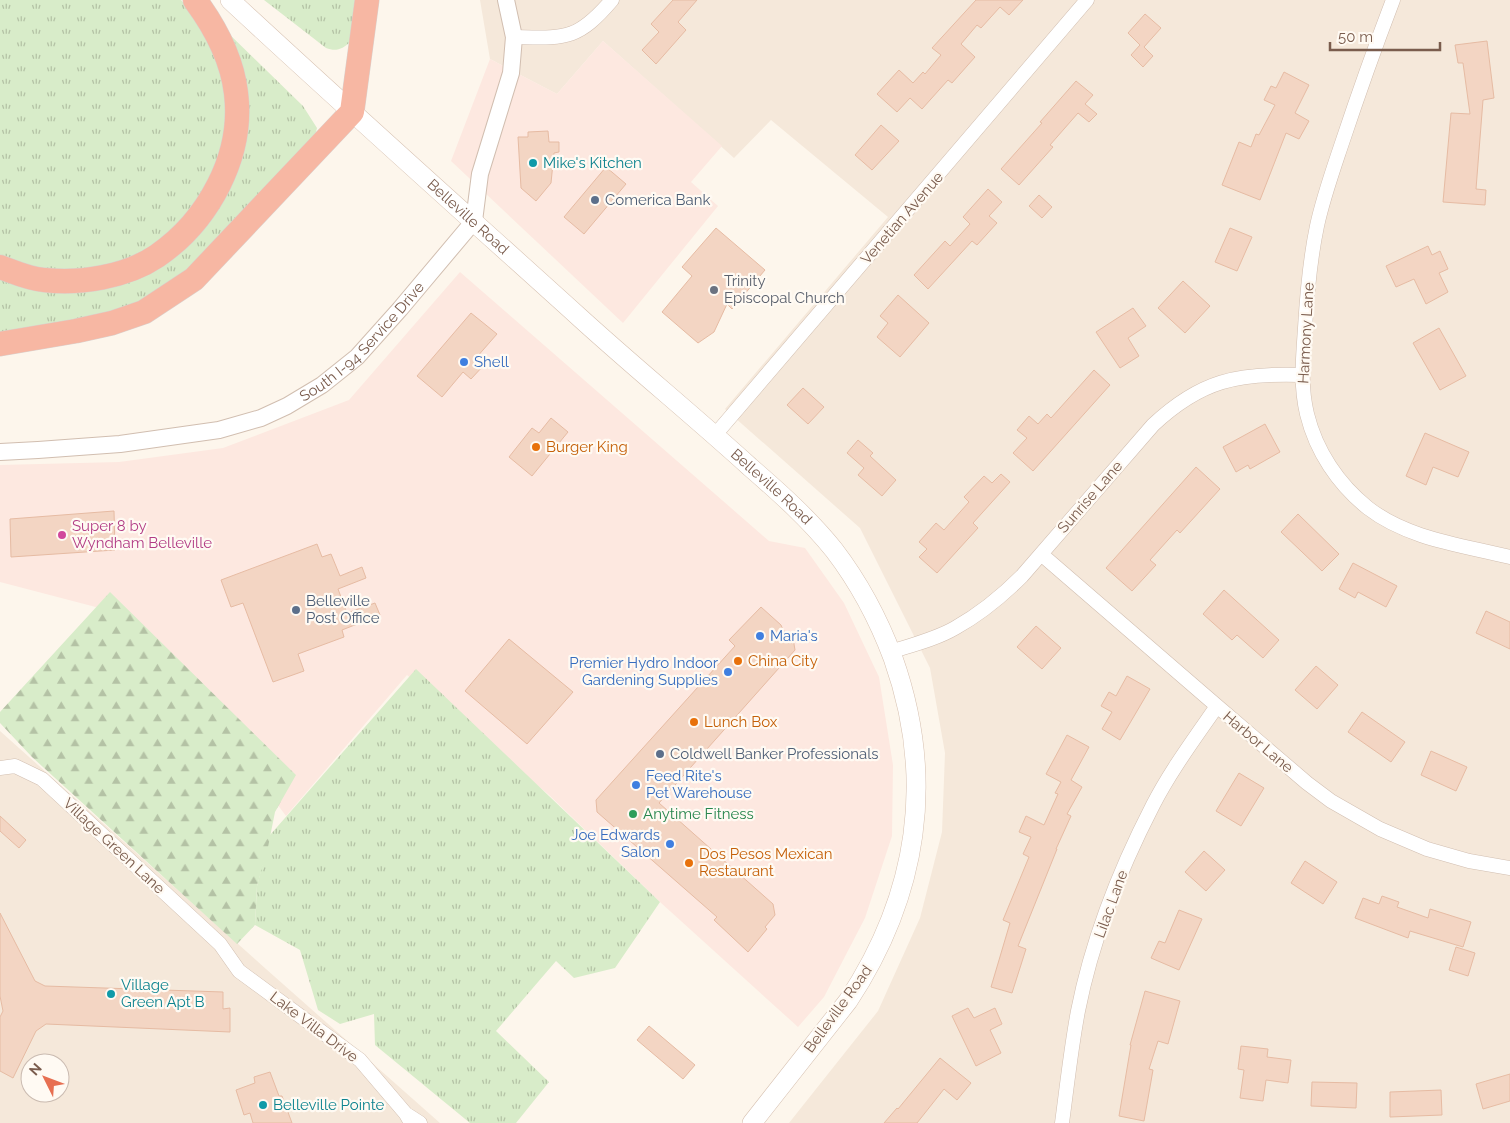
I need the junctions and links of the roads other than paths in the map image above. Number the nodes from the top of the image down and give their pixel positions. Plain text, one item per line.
1 (195, 0) edge
2 (230, 0) edge
3 (367, 0) edge
4 (506, 0) edge
5 (612, 0) edge
6 (1087, 0) edge
7 (1394, 0) edge
8 (514, 37) junction
9 (352, 112) junction
10 (474, 221) junction
11 (0, 267) edge
12 (0, 344) edge
13 (1302, 376) junction
14 (716, 435) junction
15 (0, 452) edge
16 (1041, 554) junction
17 (1510, 557) edge
18 (890, 652) junction
19 (1216, 706) junction
20 (0, 768) edge
21 (1510, 868) edge
22 (220, 944) joint
23 (409, 1119) edge
24 (420, 1123) edge
25 (752, 1123) edge
26 (1062, 1123) edge

1 - 11 highway
2 - 9 main road, Belleville Road
3 - 9 highway
4 - 8 street
5 - 8 street
6 - 14 street, Venetian Avenue
7 - 13 street, Harmony Lane
8 - 10 street
9 - 10 main road, Belleville Road
9 - 12 highway
10 - 14 main road, Belleville Road
10 - 15 street, South I-94 Service Drive
13 - 16 street, Sunrise Lane
13 - 17 street, Harmony Lane
14 - 18 main road, Belleville Road
16 - 18 street, Sunrise Lane
16 - 19 street, Harbor Lane
18 - 25 main road, Belleville Road
19 - 21 street, Harbor Lane
19 - 26 street, Lilac Lane
20 - 22 street, Village Green Lane
22 - 23 street, Lake Villa Drive
23 - 24 street, Lake Villa Drive

